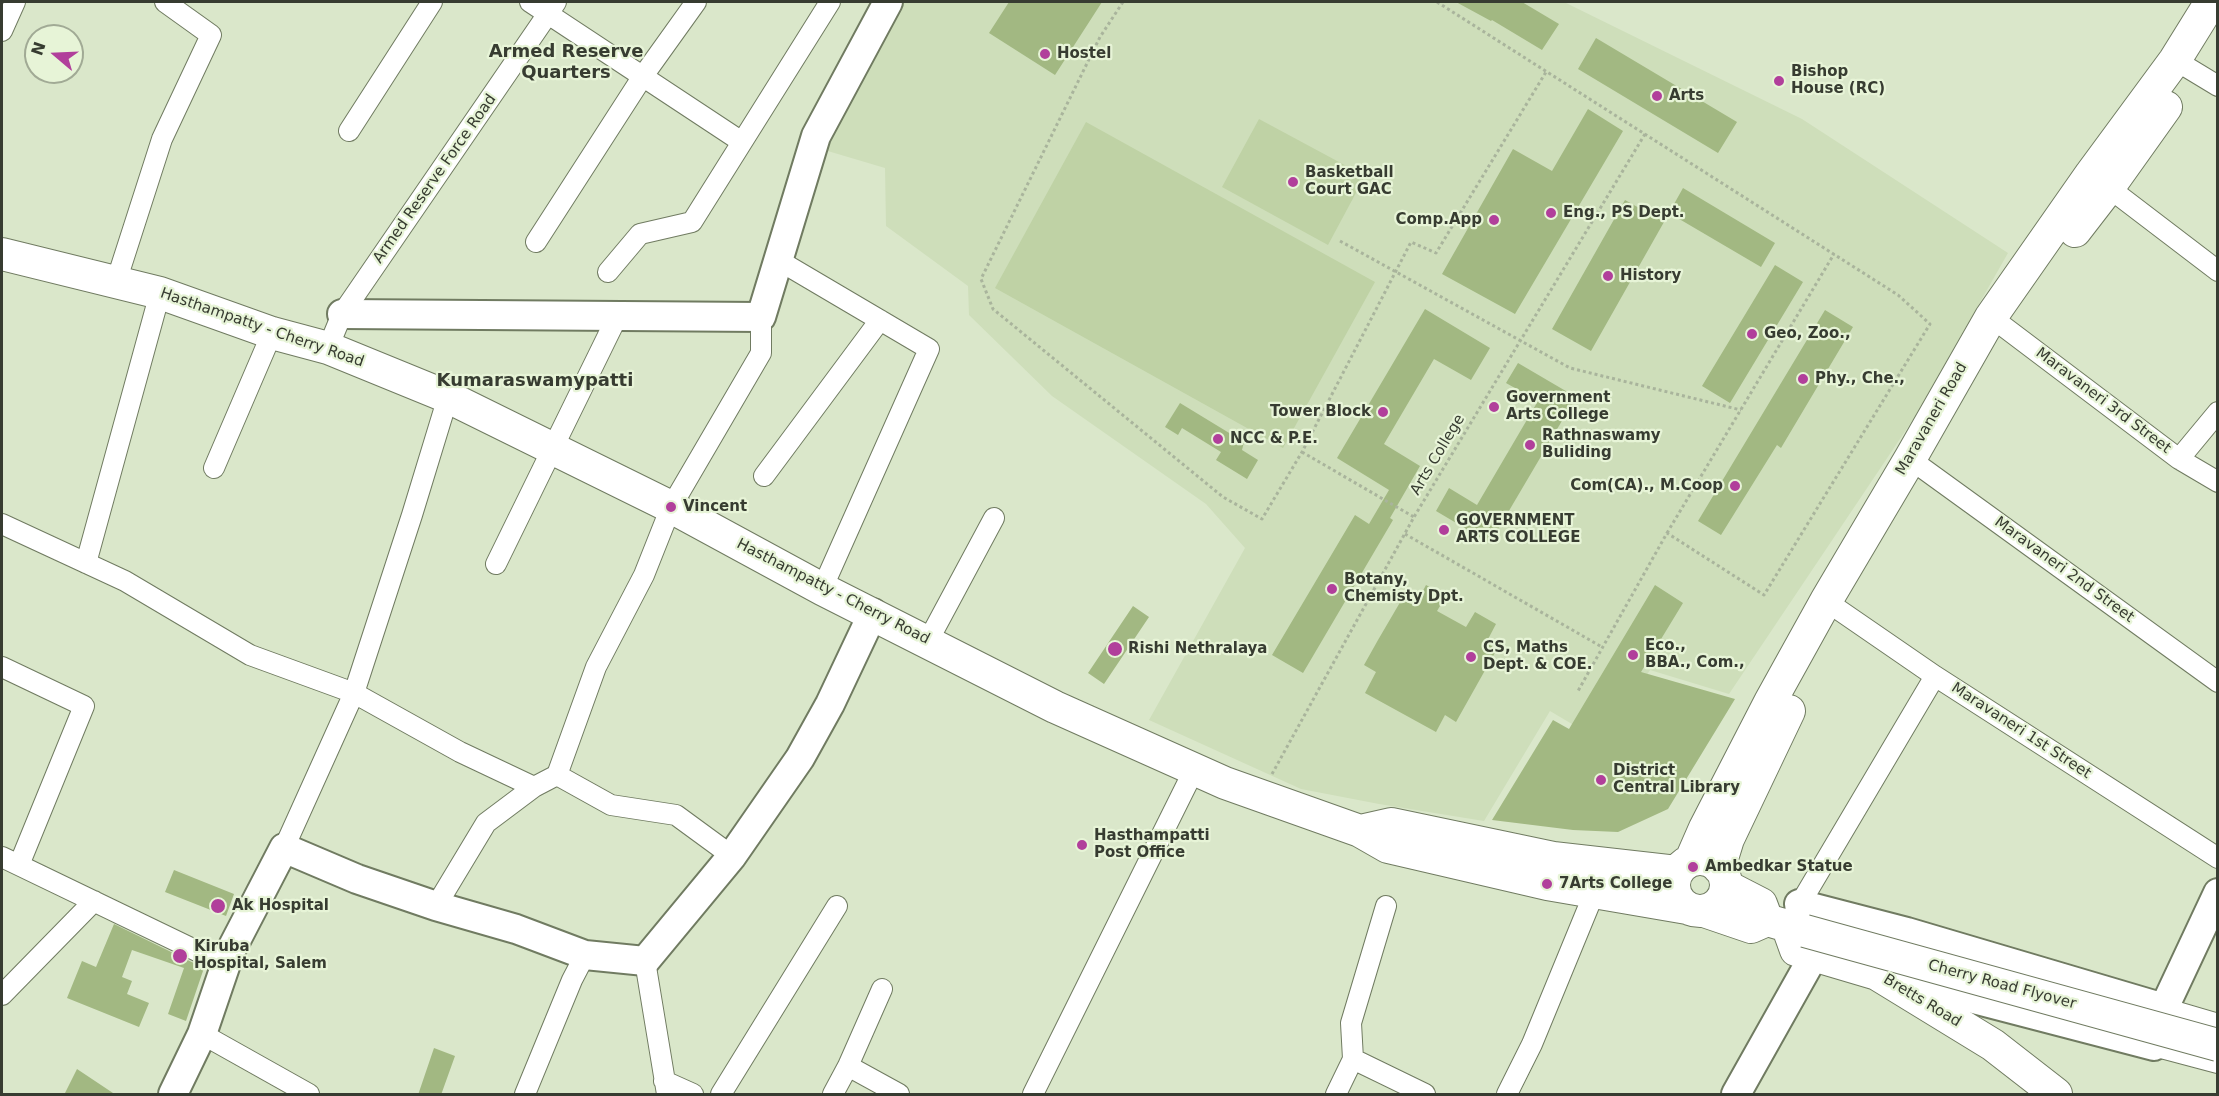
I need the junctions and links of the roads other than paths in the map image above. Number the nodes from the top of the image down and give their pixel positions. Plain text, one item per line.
1 (165, 2) edge
2 (432, 2) edge
3 (530, 2) edge
4 (696, 2) edge
5 (830, 2) edge
6 (888, 2) edge
7 (2211, 2) edge
8 (552, 8) edge
9 (2217, 28) edge
10 (2183, 65) junction
11 (643, 76) junction
12 (2217, 86) edge
13 (349, 131) dead end
14 (742, 142) junction
15 (2100, 180) junction
16 (537, 242) dead end
17 (2, 254) edge
18 (778, 260) junction
19 (2217, 271) edge
20 (608, 272) dead end
21 (116, 282) junction
22 (160, 293) junction
23 (342, 314) junction
24 (618, 315) junction
25 (761, 317) junction
26 (880, 320) junction
27 (1998, 323) junction
28 (272, 333) junction
29 (328, 348) junction
30 (448, 397) junction
31 (2217, 411) edge
32 (552, 448) junction
33 (2180, 459) junction
34 (1919, 465) junction
35 (214, 468) dead end
36 (764, 476) dead end
37 (2217, 482) edge
38 (671, 507) junction
39 (994, 518) dead end
40 (2, 524) edge
41 (86, 563) junction
42 (496, 564) dead end
43 (822, 589) junction
44 (1835, 607) junction
45 (873, 613) junction
46 (928, 641) junction
47 (2, 666) edge
48 (1935, 676) junction
49 (2217, 682) edge
50 (354, 693) junction
51 (1195, 768) junction
52 (557, 775) junction
53 (534, 787) junction
54 (1360, 831) junction
55 (284, 848) junction
56 (732, 856) junction
57 (2217, 858) edge
58 (10, 861) edge
59 (1703, 872) junction
60 (1595, 891) junction
61 (2217, 893) edge
62 (94, 901) junction
63 (436, 906) junction
64 (837, 906) dead end
65 (1386, 906) dead end
66 (1695, 910) junction
67 (1794, 927) junction
68 (585, 955) junction
69 (645, 961) junction
70 (226, 965) junction
71 (1877, 974) junction
72 (882, 990) dead end
73 (2, 995) edge
74 (2164, 1008) junction
75 (2217, 1024) edge
76 (202, 1034) junction
77 (2217, 1045) edge
78 (2154, 1046) junction
79 (1353, 1059) junction
80 (2217, 1063) edge
81 (849, 1066) junction
82 (665, 1088) edge
83 (173, 1095) edge
84 (309, 1095) edge
85 (525, 1095) edge
86 (693, 1095) edge
87 (721, 1095) edge
88 (834, 1095) edge
89 (898, 1095) edge
90 (1033, 1095) edge
91 (1336, 1095) edge
92 (1425, 1095) edge
93 (1508, 1095) edge
94 (1736, 1095) edge
95 (2056, 1095) edge

1 - 21 street
2 - 13 street
3 - 8 street
4 - 11 street
5 - 14 street
6 - 18 street
7 - 10 main road, Maravaneri Road
8 - 11 street
8 - 23 street, Armed Reserve Force Road
9 - 10 main road, Maravaneri Road
10 - 12 street
10 - 15 main road, Maravaneri Road
11 - 14 street
11 - 16 street
14 - 20 street
15 - 19 street
15 - 27 main road, Maravaneri Road
17 - 21 main road, Hasthampatty - Cherry Road
18 - 25 street
18 - 26 street
21 - 22 main road, Hasthampatty - Cherry Road
22 - 28 main road, Hasthampatty - Cherry Road
22 - 41 street
23 - 24 street
23 - 29 street, Armed Reserve Force Road
24 - 25 street
24 - 32 street
25 - 38 street
26 - 36 street
26 - 43 street
27 - 33 street, Maravaneri 3rd Street
27 - 34 main road, Maravaneri Road
28 - 29 main road, Hasthampatty - Cherry Road
28 - 35 street
29 - 30 main road, Hasthampatty - Cherry Road
30 - 32 main road, Hasthampatty - Cherry Road
30 - 50 street
31 - 33 street
32 - 38 main road, Hasthampatty - Cherry Road
32 - 42 street
33 - 37 street, Maravaneri 3rd Street
34 - 44 main road, Maravaneri Road
34 - 49 street, Maravaneri 2nd Street
38 - 43 main road, Hasthampatty - Cherry Road
38 - 52 street
39 - 46 street
40 - 41 street
41 - 50 street
43 - 45 main road, Hasthampatty - Cherry Road
44 - 48 street, Maravaneri 1st Street
44 - 59 main road, Maravaneri Road
45 - 46 main road, Hasthampatty - Cherry Road
45 - 56 street
46 - 51 main road, Hasthampatty - Cherry Road
47 - 58 street
48 - 57 street, Maravaneri 1st Street
48 - 67 street
50 - 53 street
50 - 55 street
51 - 54 main road, Hasthampatty - Cherry Road
51 - 90 street
52 - 53 street
52 - 56 street
53 - 63 street
54 - 59 main road
54 - 60 main road, Hasthampatty - Cherry Road
55 - 63 street
55 - 70 street
56 - 69 street
58 - 62 street
59 - 66 main road
59 - 66 main road, Maravaneri Road
59 - 67 main road
60 - 66 main road, Hasthampatty - Cherry Road
60 - 93 street
61 - 74 street
62 - 70 street
62 - 73 street
63 - 68 street
64 - 87 street
65 - 79 street
66 - 67 main road, Hasthampatty - Cherry Road
67 - 71 main road, Bretts Road
67 - 74 street
67 - 77 main road, Cherry Road Flyover, bridge
67 - 94 street
68 - 69 street
68 - 85 street
69 - 82 street
70 - 76 street
71 - 78 street
71 - 95 main road, Bretts Road
72 - 81 street
74 - 75 street
74 - 78 street
76 - 83 street
76 - 84 street
78 - 80 street
79 - 91 street
79 - 92 street
81 - 88 street
81 - 89 street
82 - 86 street

